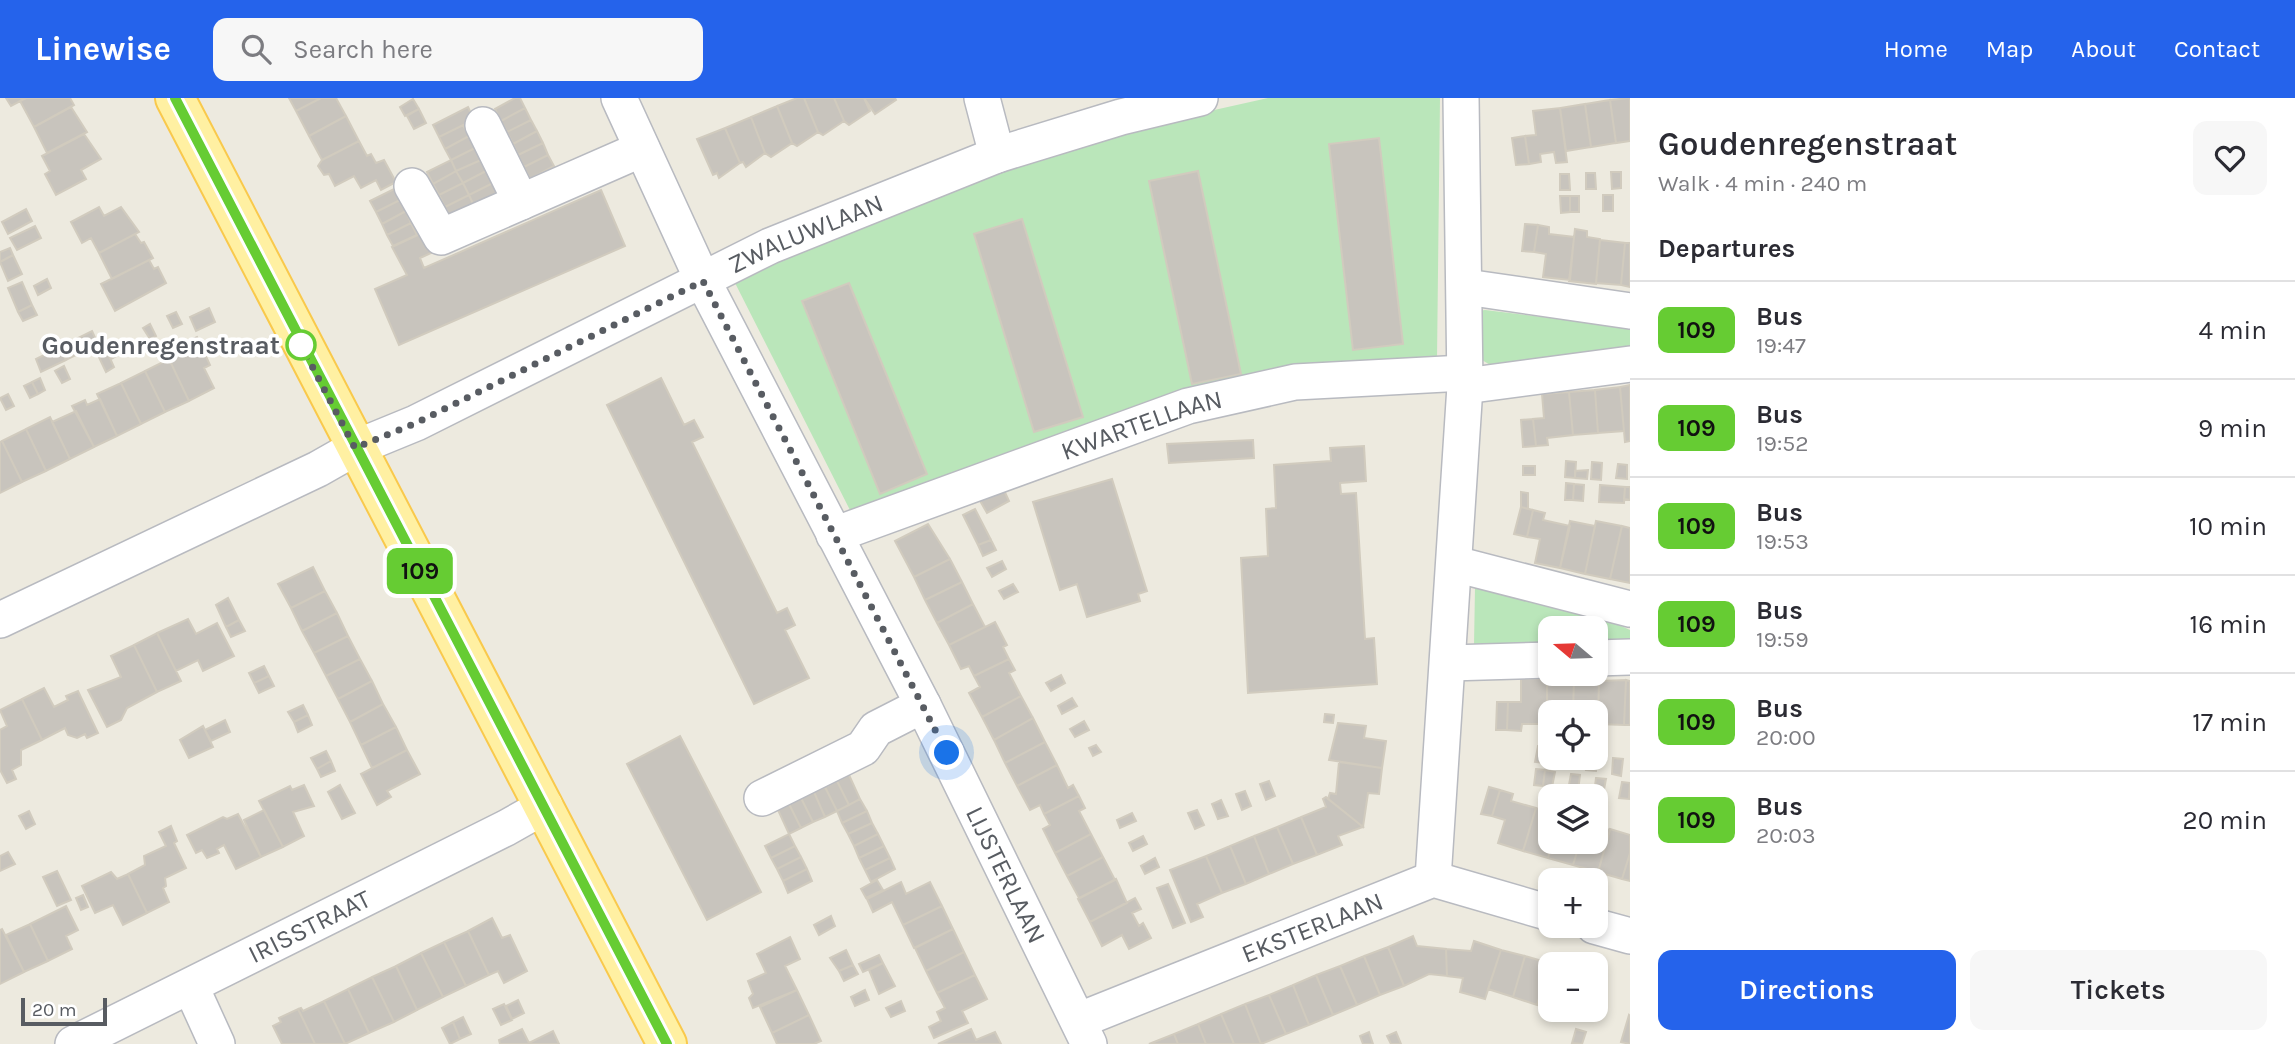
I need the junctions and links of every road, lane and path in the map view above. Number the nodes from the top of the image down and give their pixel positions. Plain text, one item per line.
1 (175, 98) edge
2 (619, 98) edge
3 (982, 98) edge
4 (1200, 98) edge
5 (1461, 98) edge
6 (483, 125) dead end
7 (642, 149) junction
8 (997, 155) junction
9 (412, 186) dead end
10 (521, 202) junction
11 (703, 281) junction
12 (1466, 287) junction
13 (1630, 311) edge
14 (1630, 363) edge
15 (1465, 379) junction
16 (355, 448) junction
17 (834, 535) junction
18 (1455, 564) junction
19 (1630, 608) edge
20 (0, 620) edge
21 (1630, 657) edge
22 (1608, 658) edge
23 (1538, 660) edge
24 (1449, 663) junction
25 (923, 705) junction
26 (762, 798) dead end
27 (545, 806) junction
28 (1433, 879) junction
29 (1538, 910) edge
30 (1608, 930) edge
31 (1630, 936) edge
32 (191, 987) junction
33 (1084, 1032) edge
34 (73, 1044) edge
35 (217, 1044) edge
36 (667, 1044) edge

1 - 16 main road
2 - 7 street, LIJSTERLAAN
3 - 8 street
4 - 8 street, ZWALUWLAAN
5 - 12 street
6 - 10 street
7 - 10 street
7 - 11 street, LIJSTERLAAN
8 - 11 street, ZWALUWLAAN
9 - 10 street
11 - 16 street, ZWALUWLAAN
11 - 17 street, LIJSTERLAAN
12 - 13 street
12 - 15 street
14 - 15 street, KWARTELLAAN
15 - 17 street, KWARTELLAAN
15 - 18 street
16 - 20 street
16 - 27 main road
17 - 25 street, LIJSTERLAAN
18 - 19 street
18 - 24 street
21 - 22 street
23 - 24 street
24 - 28 street
25 - 26 street
25 - 33 street, LIJSTERLAAN
27 - 32 street, IRISSTRAAT
27 - 36 main road
28 - 29 street
28 - 33 street, EKSTERLAAN
30 - 31 street
32 - 34 street, IRISSTRAAT
32 - 35 street

